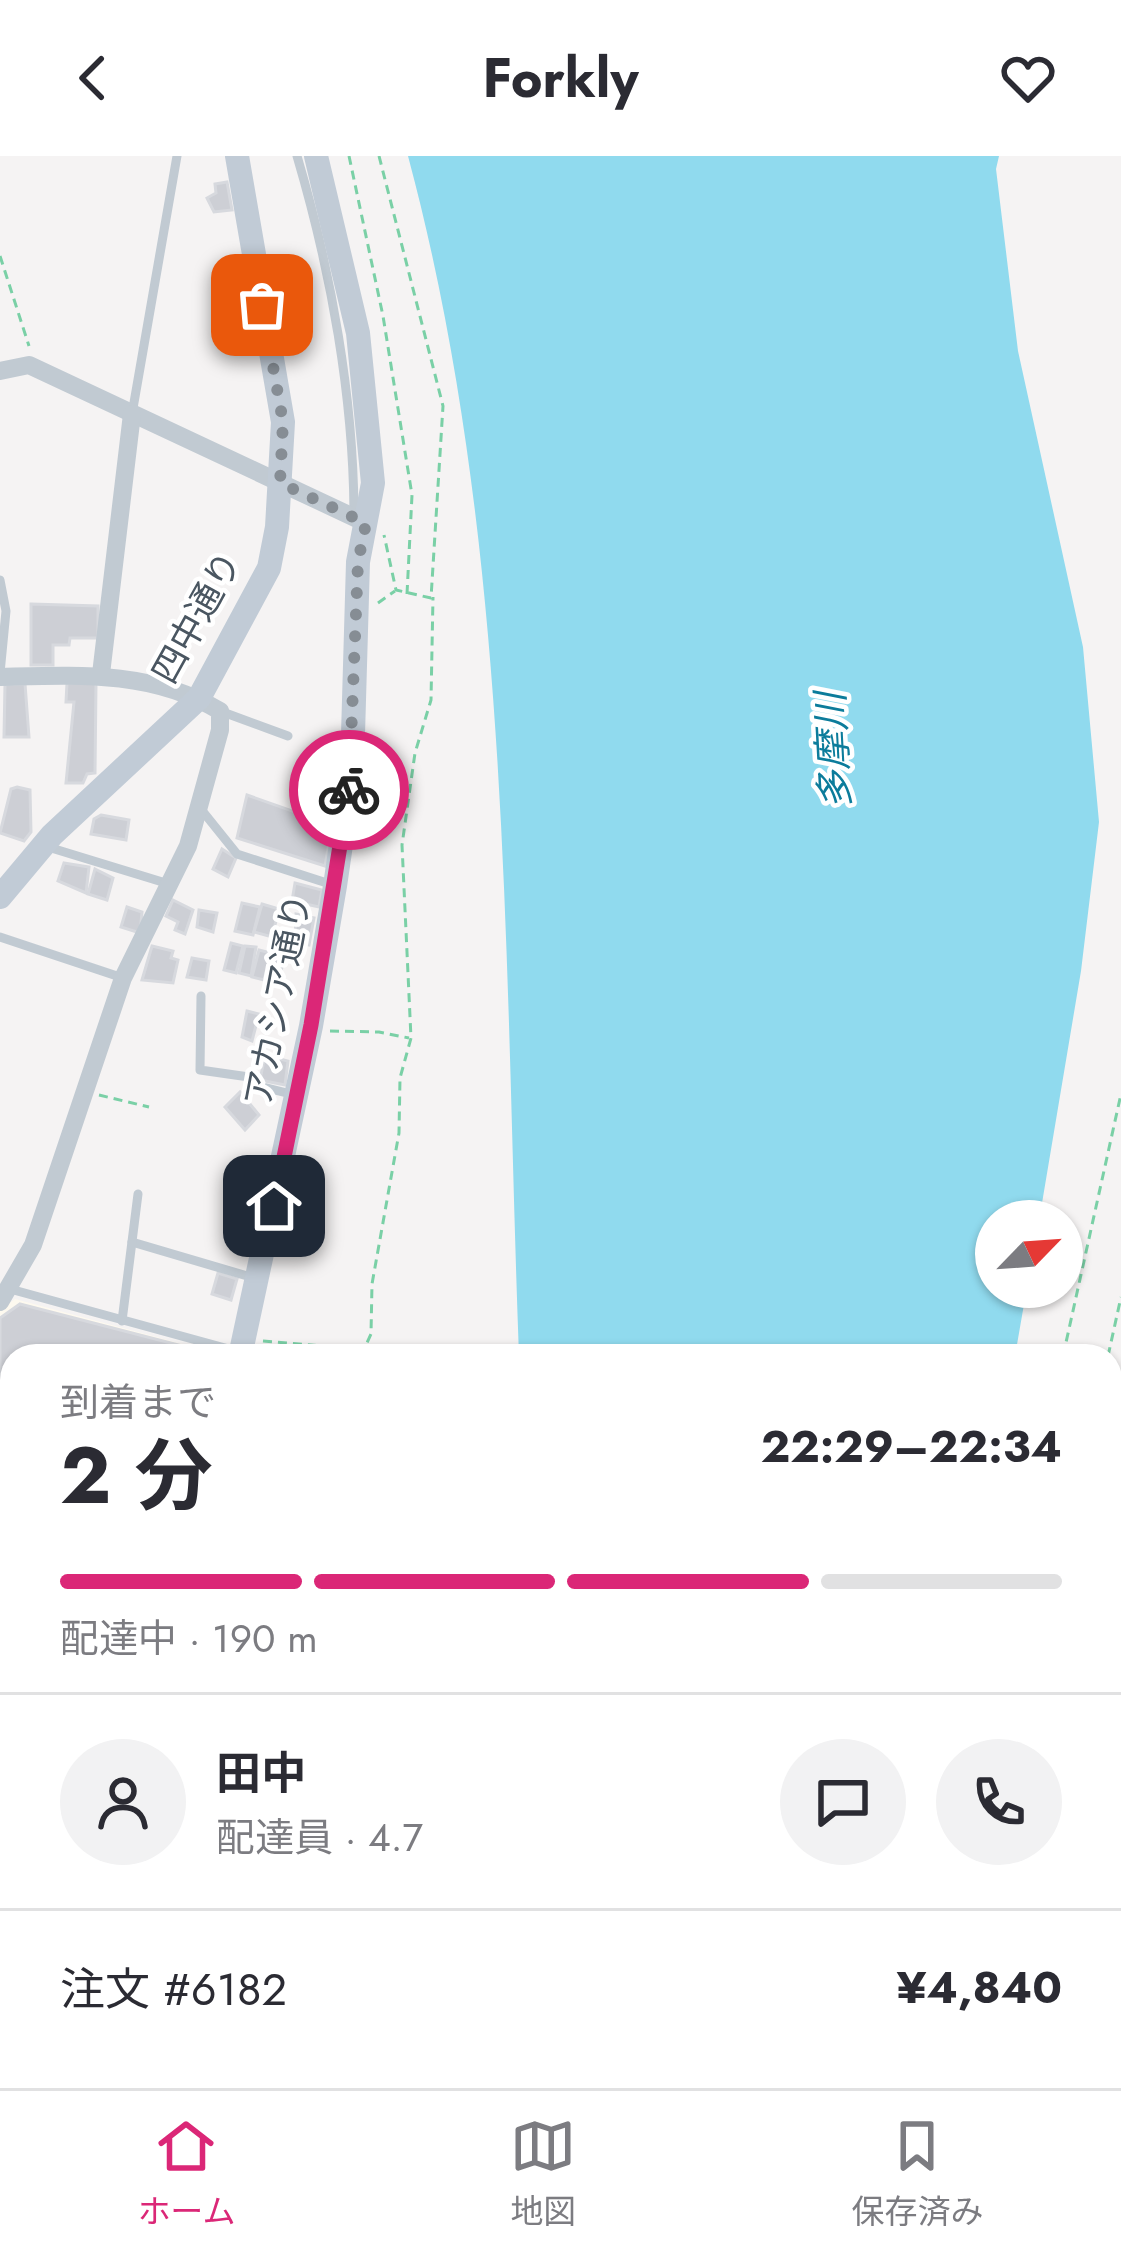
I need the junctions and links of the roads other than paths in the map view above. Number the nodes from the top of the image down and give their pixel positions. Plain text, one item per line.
1 (177, 156) edge
2 (237, 156) edge
3 (297, 156) edge
4 (316, 156) edge
5 (0, 371) edge
6 (132, 414) junction
7 (280, 483) junction
8 (360, 520) junction
9 (0, 580) edge
10 (101, 674) junction
11 (0, 675) edge
12 (210, 705) junction
13 (288, 736) dead end
14 (200, 808) junction
15 (43, 844) junction
16 (170, 884) junction
17 (335, 886) junction
18 (0, 897) edge
19 (0, 937) edge
20 (123, 978) junction
21 (201, 996) dead end
22 (297, 1096) junction
23 (138, 1194) dead end
24 (132, 1242) junction
25 (257, 1279) junction
26 (5, 1296) edge
27 (122, 1321) junction
28 (222, 1344) edge
29 (249, 1344) edge

1 - 6 lane
2 - 7 street, 四中通り
3 - 8 lane
4 - 8 street, アカシア通り
5 - 6 street
6 - 7 street
6 - 10 street
7 - 8 street
7 - 12 street, 四中通り
8 - 17 street, アカシア通り
9 - 11 lane
10 - 11 street
10 - 12 street
12 - 13 lane
12 - 14 street
12 - 15 street, 四中通り
14 - 16 street
14 - 17 lane
15 - 16 lane
15 - 18 street, 四中通り
16 - 20 street
17 - 22 street, アカシア通り
19 - 20 lane
20 - 26 street
21 - 22 lane
22 - 25 street, アカシア通り
23 - 24 lane
24 - 25 lane
24 - 27 lane
25 - 29 street, アカシア通り
26 - 27 lane
27 - 28 lane

